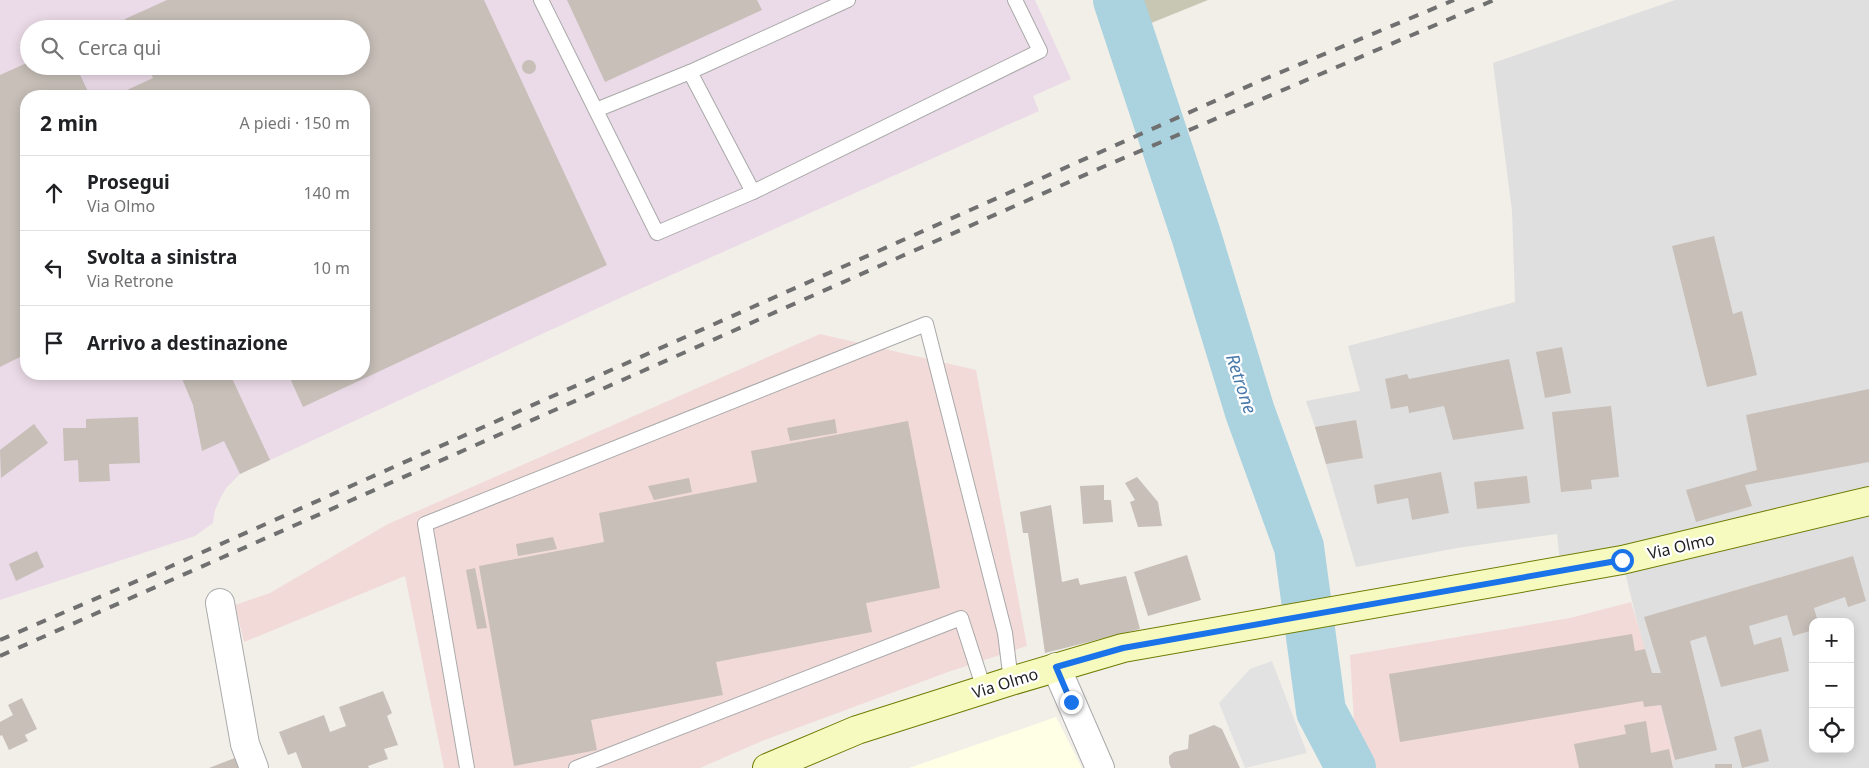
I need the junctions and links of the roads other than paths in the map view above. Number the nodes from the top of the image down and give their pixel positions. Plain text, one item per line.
1 (541, 0) edge
2 (848, 0) edge
3 (1015, 0) edge
4 (690, 72) junction
5 (596, 110) junction
6 (754, 192) junction
7 (1869, 501) edge
8 (220, 603) dead end
9 (1056, 667) junction
10 (1011, 681) junction
11 (984, 689) junction
12 (254, 768) edge
13 (467, 768) edge
14 (576, 768) edge
15 (767, 768) edge
16 (1100, 768) edge

1 - 5 lane
2 - 4 lane
3 - 6 lane
4 - 5 lane
4 - 6 lane
5 - 6 lane
7 - 9 main road, Via Olmo
8 - 12 street
9 - 10 main road, Via Olmo
9 - 16 street
10 - 11 main road, Via Olmo
10 - 13 lane
11 - 14 lane
11 - 15 main road, Via Olmo

